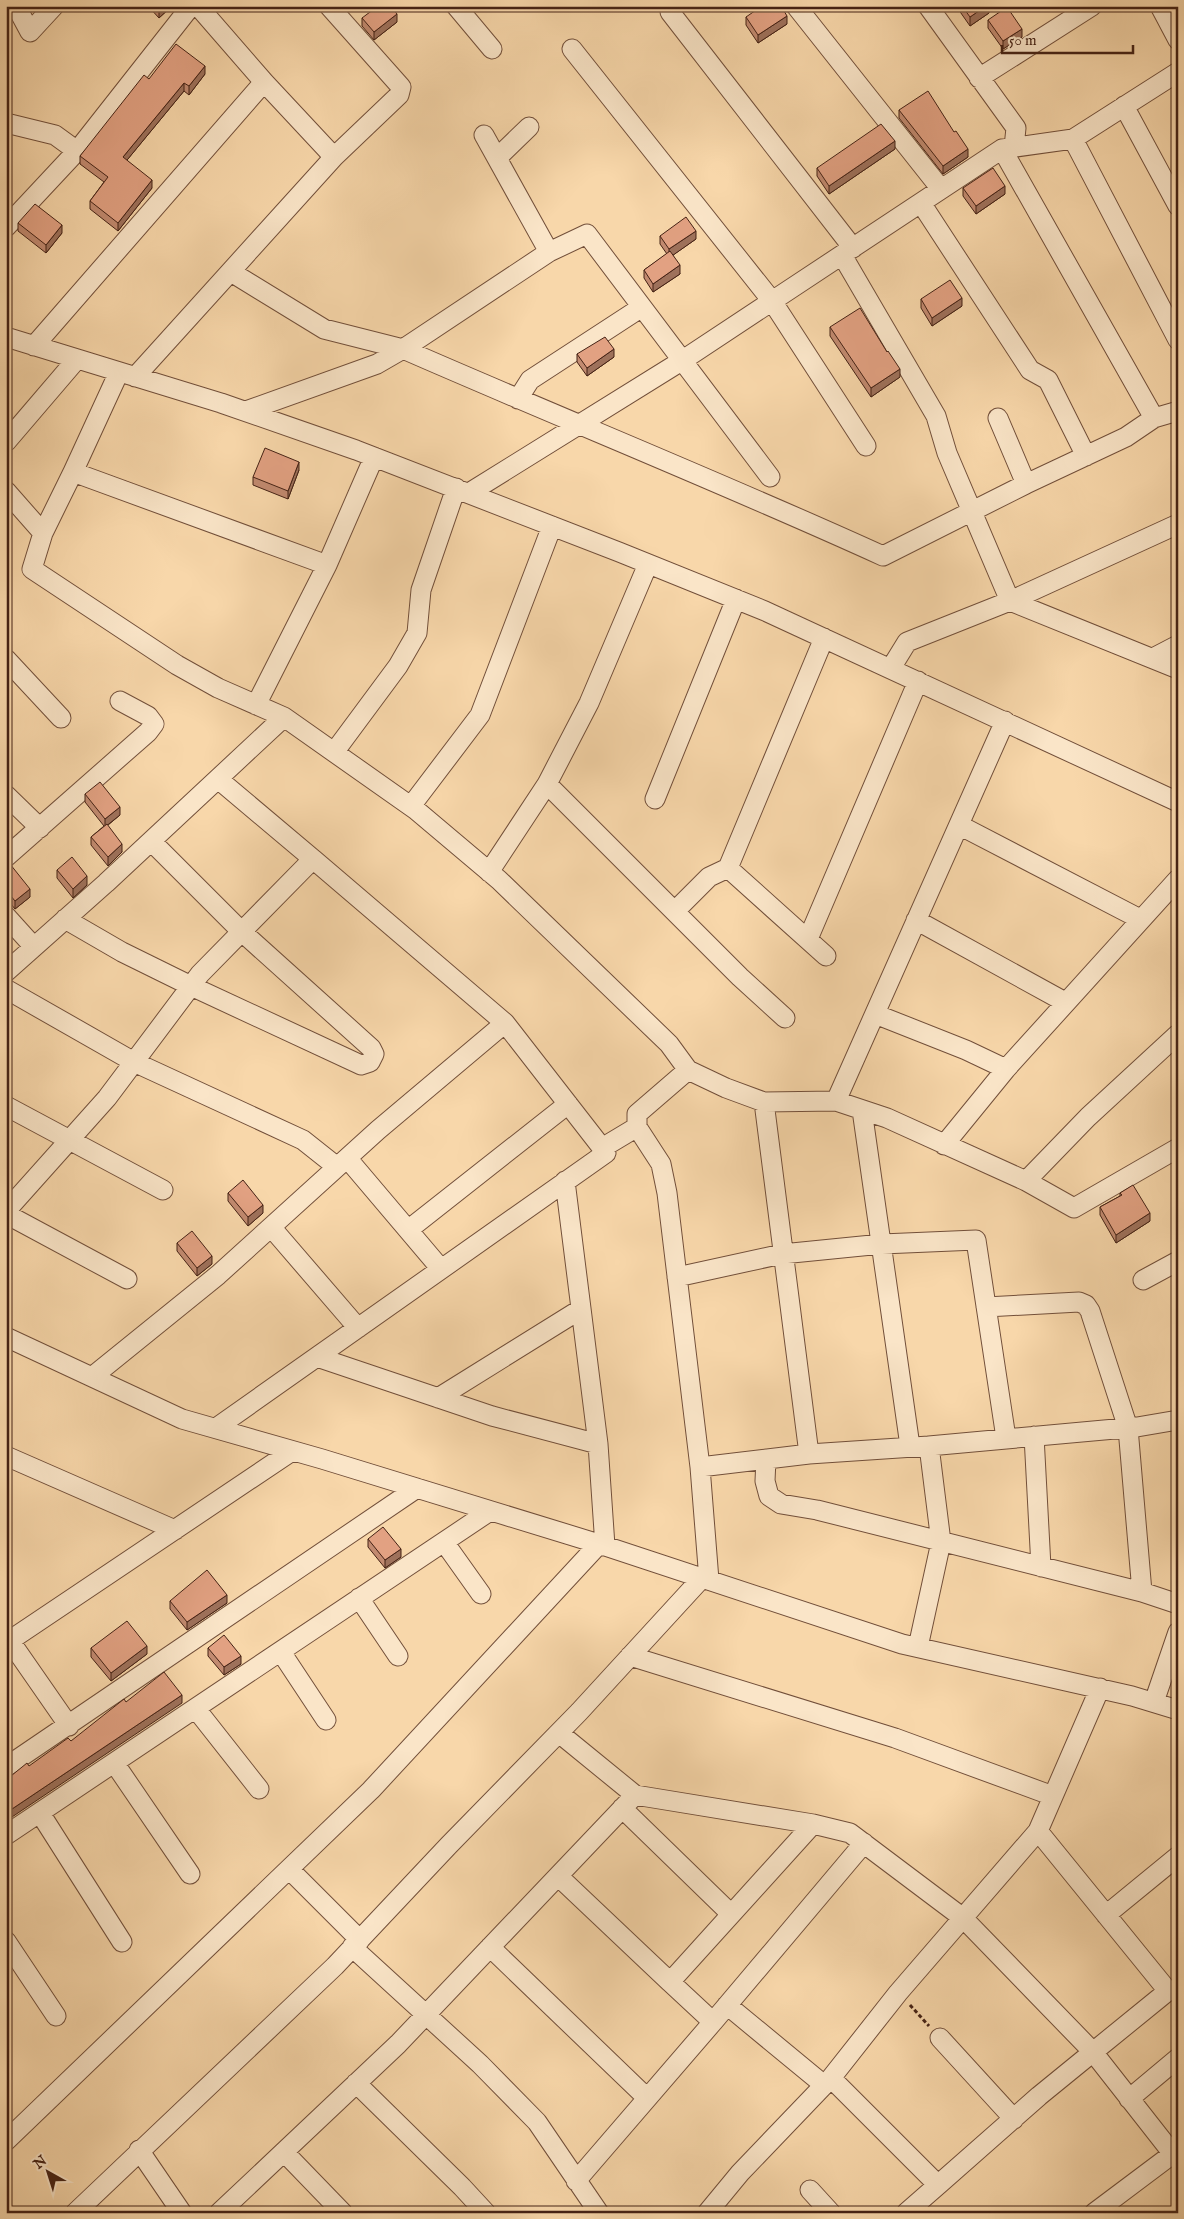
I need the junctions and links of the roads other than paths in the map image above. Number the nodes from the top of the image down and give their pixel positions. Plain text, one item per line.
1 (16, 6) edge
2 (54, 6) edge
3 (191, 6) edge
4 (198, 6) edge
5 (329, 6) edge
6 (456, 6) edge
7 (796, 6) edge
8 (928, 6) edge
9 (1092, 6) edge
10 (1160, 6) edge
11 (670, 12) dead end
12 (1178, 40) edge
13 (492, 49) dead end
14 (572, 49) dead end
15 (1177, 75) edge
16 (979, 78) junction
17 (264, 82) junction
18 (1124, 106) junction
19 (6, 123) edge
20 (529, 127) dead end
21 (484, 136) dead end
22 (1073, 139) junction
23 (1008, 148) junction
24 (76, 151) junction
25 (334, 158) junction
26 (496, 158) junction
27 (942, 189) junction
28 (921, 203) junction
29 (1178, 206) edge
30 (7, 226) edge
31 (848, 251) junction
32 (549, 252) junction
33 (231, 272) junction
34 (772, 301) junction
35 (642, 307) junction
36 (6, 337) edge
37 (1178, 340) edge
38 (34, 346) junction
39 (403, 349) junction
40 (77, 359) junction
41 (683, 360) junction
42 (127, 374) junction
43 (518, 399) junction
44 (246, 411) junction
45 (1178, 411) edge
46 (998, 418) dead end
47 (1154, 418) junction
48 (578, 425) junction
49 (6, 442) edge
50 (866, 446) dead end
51 (374, 456) junction
52 (1086, 456) junction
53 (73, 472) junction
54 (770, 477) dead end
55 (1026, 484) junction
56 (462, 490) junction
57 (6, 491) edge
58 (971, 511) junction
59 (1178, 524) edge
60 (552, 526) junction
61 (43, 532) junction
62 (648, 564) junction
63 (327, 565) junction
64 (736, 599) junction
65 (1010, 601) junction
66 (824, 638) junction
67 (1178, 645) edge
68 (1153, 658) junction
69 (9, 668) edge
70 (891, 668) junction
71 (1178, 669) edge
72 (918, 681) junction
73 (120, 701) dead end
74 (256, 705) junction
75 (284, 717) junction
76 (61, 718) dead end
77 (1005, 721) junction
78 (335, 751) junction
79 (218, 779) junction
80 (547, 784) junction
81 (6, 795) edge
82 (655, 799) dead end
83 (1178, 802) edge
84 (411, 806) junction
85 (958, 825) junction
86 (40, 828) junction
87 (152, 841) junction
88 (6, 857) edge
89 (313, 859) junction
90 (728, 868) junction
91 (490, 872) junction
92 (1178, 879) edge
93 (675, 912) junction
94 (6, 916) edge
95 (65, 919) junction
96 (1140, 919) junction
97 (916, 920) junction
98 (241, 931) junction
99 (808, 939) junction
100 (34, 947) junction
101 (826, 956) dead end
102 (6, 972) edge
103 (191, 986) junction
104 (6, 989) edge
105 (1065, 1002) junction
106 (875, 1014) junction
107 (785, 1018) dead end
108 (505, 1023) junction
109 (1178, 1034) edge
110 (134, 1062) junction
111 (1006, 1069) junction
112 (688, 1070) junction
113 (836, 1101) junction
114 (764, 1102) junction
115 (568, 1104) junction
116 (6, 1106) edge
117 (862, 1110) junction
118 (638, 1127) junction
119 (69, 1140) junction
120 (944, 1145) junction
121 (602, 1148) junction
122 (1178, 1148) edge
123 (342, 1163) junction
124 (565, 1181) junction
125 (1026, 1181) junction
126 (163, 1190) dead end
127 (6, 1212) edge
128 (272, 1227) junction
129 (408, 1230) junction
130 (882, 1244) junction
131 (782, 1254) junction
132 (1178, 1261) edge
133 (441, 1269) junction
134 (677, 1277) junction
135 (127, 1279) dead end
136 (1143, 1280) dead end
137 (986, 1307) junction
138 (581, 1309) junction
139 (358, 1328) junction
140 (6, 1337) edge
141 (317, 1357) junction
142 (92, 1377) junction
143 (438, 1398) junction
144 (1178, 1420) edge
145 (216, 1428) junction
146 (1128, 1428) junction
147 (1034, 1436) junction
148 (1006, 1438) junction
149 (598, 1444) junction
150 (910, 1446) junction
151 (929, 1446) junction
152 (292, 1450) junction
153 (809, 1454) junction
154 (766, 1459) junction
155 (8, 1460) edge
156 (700, 1468) junction
157 (417, 1488) junction
158 (490, 1511) junction
159 (175, 1530) junction
160 (444, 1542) junction
161 (941, 1542) junction
162 (602, 1545) junction
163 (1041, 1567) junction
164 (706, 1579) junction
165 (1142, 1592) junction
166 (481, 1594) dead end
167 (359, 1598) junction
168 (1178, 1604) edge
169 (1178, 1632) edge
170 (8, 1642) edge
171 (918, 1647) junction
172 (281, 1652) junction
173 (398, 1656) dead end
174 (630, 1656) junction
175 (1100, 1688) junction
176 (1154, 1702) junction
177 (196, 1709) junction
178 (1178, 1710) edge
179 (326, 1720) dead end
180 (69, 1726) junction
181 (559, 1732) junction
182 (115, 1764) junction
183 (6, 1767) edge
184 (259, 1789) dead end
185 (1053, 1796) junction
186 (628, 1801) junction
187 (40, 1813) junction
188 (814, 1824) junction
189 (1038, 1831) junction
190 (6, 1835) edge
191 (864, 1843) junction
192 (1178, 1856) edge
193 (289, 1869) junction
194 (190, 1874) dead end
195 (558, 1876) junction
196 (731, 1914) junction
197 (1106, 1915) junction
198 (963, 1918) junction
199 (6, 1941) edge
200 (122, 1942) dead end
201 (356, 1943) junction
202 (490, 1947) junction
203 (670, 1982) junction
204 (1173, 1987) edge
205 (728, 2005) junction
206 (56, 2016) dead end
207 (425, 2016) junction
208 (713, 2022) junction
209 (940, 2038) road end
210 (1093, 2052) junction
211 (1178, 2058) edge
212 (828, 2081) junction
213 (356, 2083) junction
214 (647, 2098) junction
215 (1130, 2099) junction
216 (1014, 2119) junction
217 (6, 2141) edge
218 (139, 2150) junction
219 (284, 2152) junction
220 (1175, 2152) edge
221 (576, 2180) junction
222 (938, 2185) junction
223 (810, 2190) dead end
224 (74, 2213) edge
225 (182, 2213) edge
226 (219, 2213) edge
227 (343, 2213) edge
228 (486, 2213) edge
229 (599, 2213) edge
230 (707, 2213) edge
231 (831, 2213) edge
232 (906, 2213) edge
233 (1094, 2213) edge

1 - 2 street
3 - 24 street
4 - 17 street
5 - 25 street
6 - 13 street
7 - 27 street
8 - 16 street
9 - 16 street
10 - 12 street
11 - 31 street
14 - 34 street
15 - 18 street
16 - 23 street
17 - 25 street
17 - 38 street
18 - 22 street
18 - 29 street
19 - 24 street
20 - 26 street
21 - 26 street
22 - 23 street
22 - 37 street
23 - 27 street
23 - 47 street
24 - 30 street
25 - 33 street
26 - 32 street
27 - 28 street
28 - 31 street
28 - 52 street
31 - 34 street
31 - 58 street
32 - 35 street
32 - 39 street
33 - 39 street
33 - 42 street
34 - 41 street
34 - 50 street
35 - 41 street
35 - 43 street
36 - 38 street
38 - 40 street
39 - 43 street
39 - 44 street
40 - 42 street
40 - 49 street
41 - 48 street
41 - 54 street
42 - 44 street
42 - 53 street
43 - 48 street
44 - 51 street
45 - 47 street
46 - 55 street
47 - 52 street
48 - 56 street
48 - 58 street
51 - 56 street
51 - 63 street
52 - 55 street
53 - 61 street
53 - 63 street
55 - 58 street
56 - 60 street
56 - 78 street
57 - 61 street
58 - 65 street
59 - 65 street
60 - 62 street
60 - 84 street
61 - 74 street
62 - 64 street
62 - 80 street
63 - 74 street
64 - 66 street
64 - 82 street
65 - 68 street
65 - 70 street
66 - 70 street
66 - 90 street
67 - 68 street
68 - 71 street
69 - 76 street
70 - 72 street
72 - 77 street
72 - 99 street
73 - 86 street
74 - 75 street
75 - 78 street
75 - 79 street
77 - 83 street
77 - 85 street
78 - 84 street
79 - 87 street
79 - 89 street
80 - 91 street
80 - 93 street
81 - 86 street
84 - 91 street
85 - 96 street
85 - 97 street
86 - 88 street
87 - 95 street
87 - 98 street
89 - 98 street
89 - 108 street
90 - 93 street
90 - 99 street
91 - 112 street
92 - 96 street
93 - 107 street
94 - 100 street
95 - 100 street
95 - 103 street
96 - 105 street
97 - 105 street
97 - 106 street
98 - 103 street
98 - 103 street
99 - 101 street
100 - 102 street
103 - 110 street
104 - 110 street
105 - 111 street
106 - 111 street
106 - 113 street
108 - 115 street
108 - 123 street
109 - 125 street
110 - 119 street
110 - 123 street
111 - 120 street
112 - 114 street
112 - 118 street
113 - 114 street
113 - 117 street
114 - 131 street
115 - 121 street
115 - 129 street
116 - 119 street
117 - 120 street
117 - 130 street
118 - 121 street
118 - 134 street
119 - 126 street
119 - 127 street
120 - 125 street
121 - 124 street
122 - 125 street
123 - 128 street
123 - 129 street
124 - 133 street
124 - 138 street
127 - 135 street
128 - 139 street
128 - 142 street
129 - 133 street
130 - 131 street
130 - 137 street
130 - 150 street
131 - 134 street
131 - 153 street
132 - 136 street
133 - 139 street
134 - 156 street
137 - 146 street
137 - 148 street
138 - 143 street
138 - 149 street
139 - 141 street
140 - 142 street
141 - 143 street
141 - 145 street
142 - 145 street
143 - 149 street
144 - 146 street
145 - 152 street
146 - 147 street
146 - 165 street
147 - 148 street
147 - 163 street
148 - 151 street
149 - 162 street
150 - 151 street
150 - 153 street
151 - 161 street
152 - 157 street
152 - 159 street
153 - 154 street
154 - 156 street
154 - 161 street
155 - 159 street
156 - 164 street
157 - 158 street
157 - 180 street
158 - 160 street
158 - 162 street
159 - 170 street
160 - 166 street
160 - 167 street
161 - 163 street
161 - 171 street
162 - 164 street
162 - 193 street
163 - 165 street
164 - 171 street
164 - 174 street
165 - 168 street
167 - 172 street
167 - 173 street
169 - 176 street
170 - 180 street
171 - 175 street
172 - 177 street
172 - 179 street
174 - 181 street
174 - 185 street
175 - 176 street
175 - 185 street
176 - 178 street
177 - 182 street
177 - 184 street
180 - 183 street
181 - 186 street
181 - 201 street
182 - 187 street
182 - 194 street
185 - 189 street
186 - 188 street
186 - 195 street
186 - 196 street
187 - 190 street
187 - 200 street
188 - 191 street
188 - 196 street
189 - 197 street
189 - 198 street
191 - 198 street
191 - 205 street
192 - 197 street
193 - 201 street
193 - 217 street
195 - 202 street
195 - 203 street
196 - 203 street
197 - 204 street
198 - 210 street
198 - 212 street
199 - 206 street
201 - 207 street
201 - 218 street
202 - 207 street
202 - 214 street
203 - 208 street
204 - 210 street
205 - 208 street
205 - 212 street
207 - 213 street
207 - 221 street
208 - 214 street
209 - 216 street
210 - 215 street
210 - 216 street
211 - 215 street
212 - 222 street
212 - 230 street
213 - 219 street
213 - 228 street
214 - 221 street
215 - 220 street
216 - 222 street
218 - 224 street
218 - 225 street
219 - 226 street
219 - 227 street
220 - 233 street
221 - 229 street
222 - 232 street
223 - 231 street

